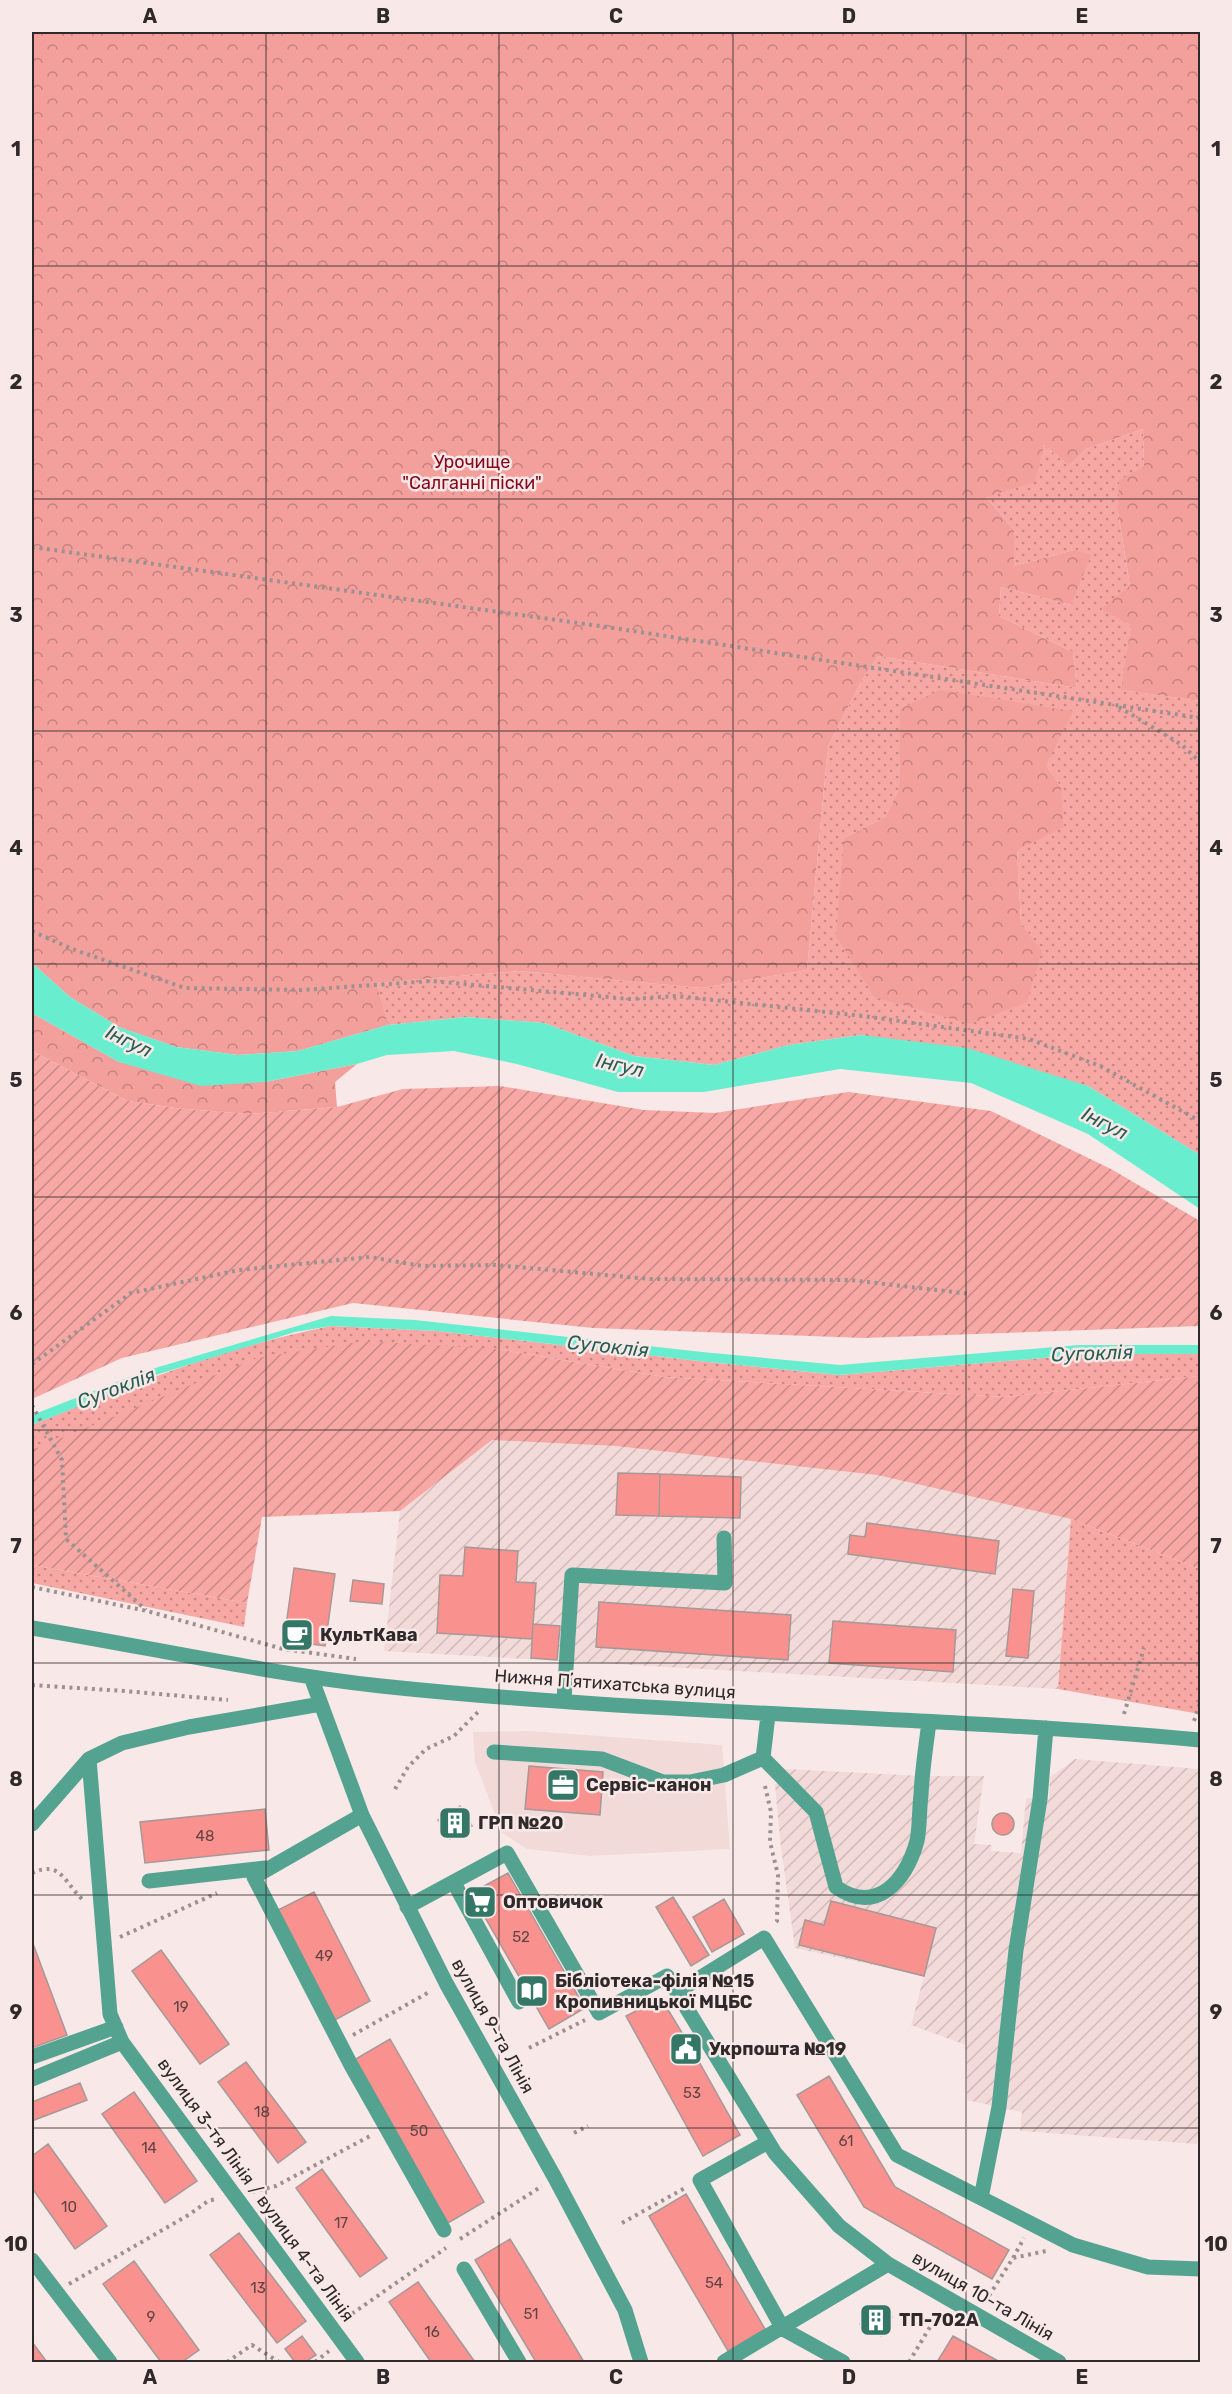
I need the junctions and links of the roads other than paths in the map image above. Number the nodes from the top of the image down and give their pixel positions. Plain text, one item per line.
1 (724, 1538) dead end
2 (32, 1628) edge
3 (311, 1677) junction
4 (564, 1700) junction
5 (321, 1704) junction
6 (768, 1715) junction
7 (928, 1722) junction
8 (1046, 1728) junction
9 (1200, 1740) edge
10 (494, 1752) dead end
11 (763, 1758) junction
12 (89, 1759) junction
13 (362, 1815) junction
14 (32, 1824) edge
15 (271, 1867) junction
16 (148, 1881) dead end
17 (454, 1883) junction
18 (407, 1907) junction
19 (676, 1992) junction
20 (519, 2002) dead end
21 (116, 2027) junction
22 (122, 2042) junction
23 (32, 2056) edge
24 (32, 2079) edge
25 (768, 2142) junction
26 (981, 2198) junction
27 (444, 2230) dead end
28 (32, 2260) edge
29 (888, 2264) junction
30 (464, 2269) dead end
31 (1200, 2269) edge
32 (783, 2329) junction
33 (110, 2362) edge
34 (357, 2362) edge
35 (519, 2362) edge
36 (641, 2362) edge
37 (724, 2362) edge
38 (843, 2362) edge
39 (1059, 2362) edge

1 - 4 street
2 - 3 street, Нижня Пʼятихатська вулиця
3 - 4 street, Нижня Пʼятихатська вулиця
3 - 5 street, вулиця 9-та Лінія
4 - 6 street, Нижня Пʼятихатська вулиця
5 - 12 street
5 - 13 street, вулиця 9-та Лінія
6 - 7 street, Нижня Пʼятихатська вулиця
6 - 11 street
7 - 8 street, Нижня Пʼятихатська вулиця
7 - 11 street
8 - 9 street, Нижня Пʼятихатська вулиця
8 - 26 street
10 - 11 street
12 - 14 street
12 - 21 street
13 - 15 street
13 - 18 street, вулиця 9-та Лінія
15 - 16 street
15 - 27 street
17 - 18 street
17 - 19 street, вулиця 10-та Лінія
17 - 20 street
18 - 36 street, вулиця 9-та Лінія
19 - 25 street, вулиця 10-та Лінія
19 - 26 street
21 - 22 street
21 - 23 street
22 - 24 street
22 - 34 street, вулиця 3-тя Лінія / вулиця 4-та Лінія
25 - 29 street, вулиця 10-та Лінія
25 - 32 street
26 - 31 street
28 - 33 street
29 - 32 street, вулиця 10-та Лінія
29 - 39 street, вулиця 10-та Лінія
30 - 35 street
32 - 37 street, вулиця 10-та Лінія
32 - 38 street

